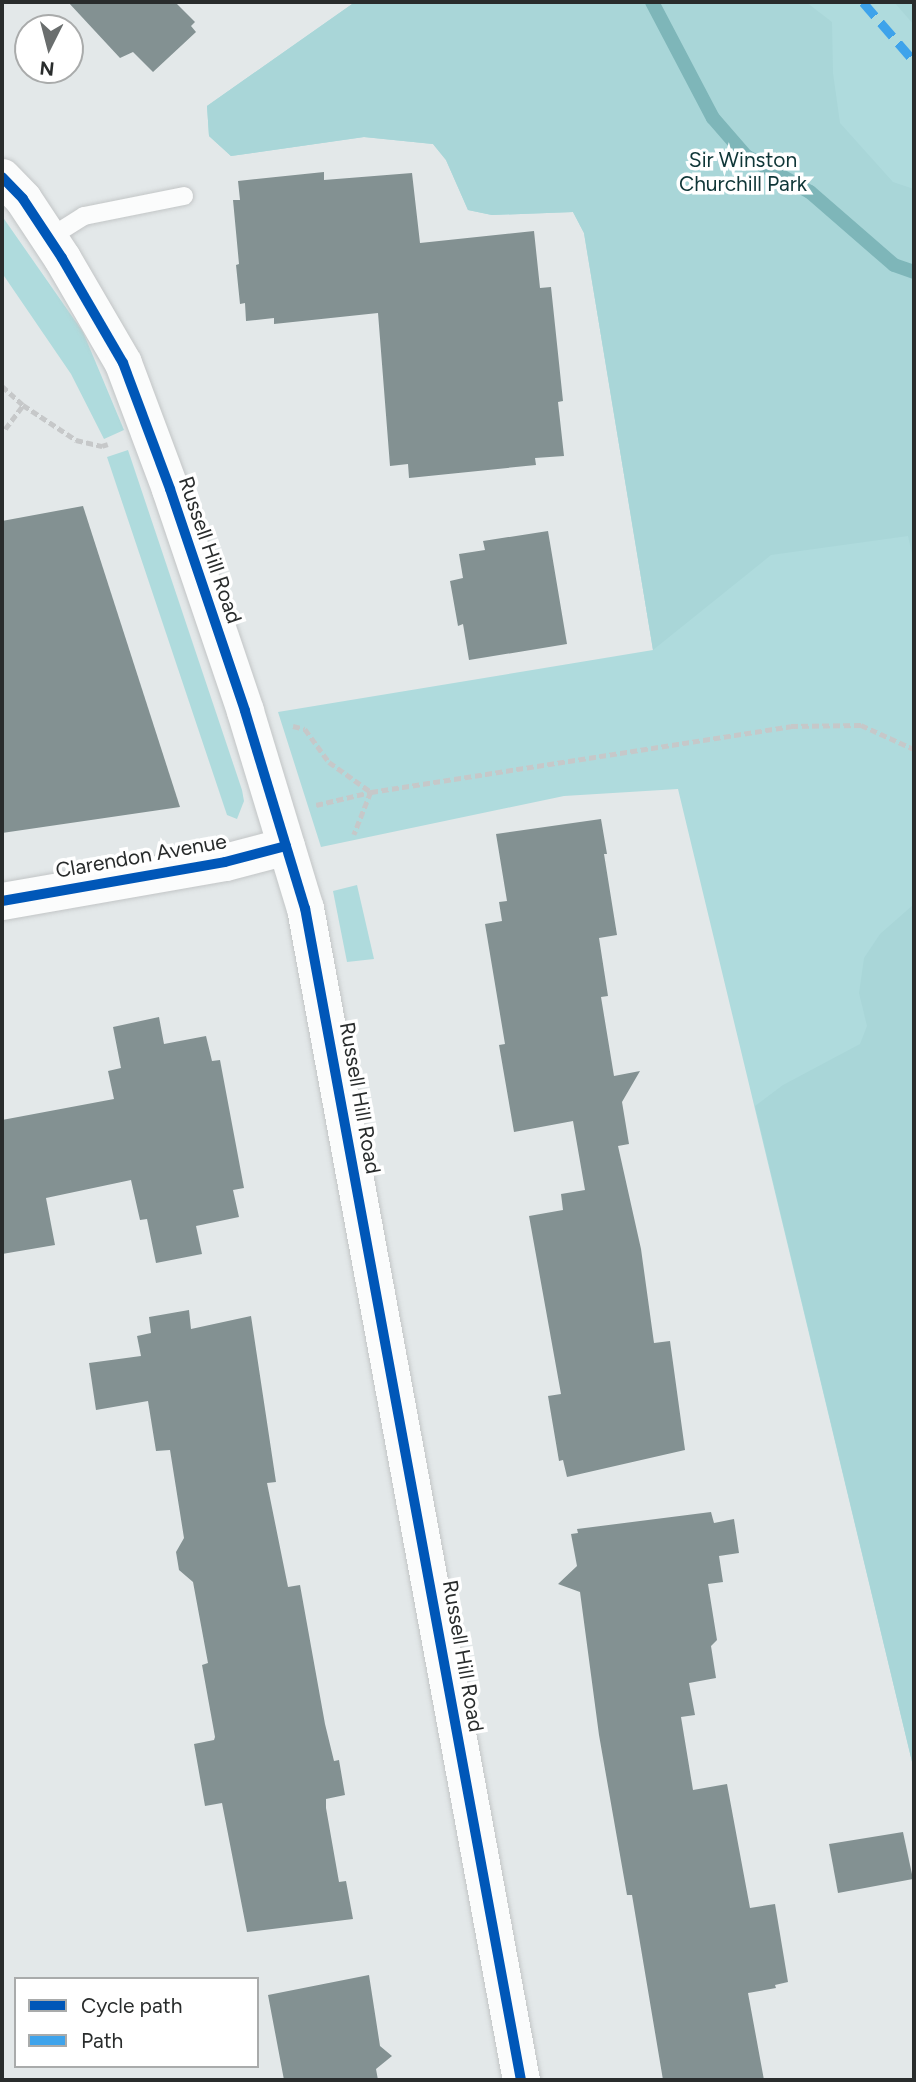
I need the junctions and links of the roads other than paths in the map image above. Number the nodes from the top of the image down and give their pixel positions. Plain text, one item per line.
1 (2, 177) edge
2 (184, 196) dead end
3 (49, 238) junction
4 (286, 846) junction
5 (2, 901) edge
6 (521, 2080) edge

1 - 3 street, Russell Hill Road
2 - 3 lane
3 - 4 street, Russell Hill Road
4 - 5 street, Clarendon Avenue
4 - 6 street, Russell Hill Road

